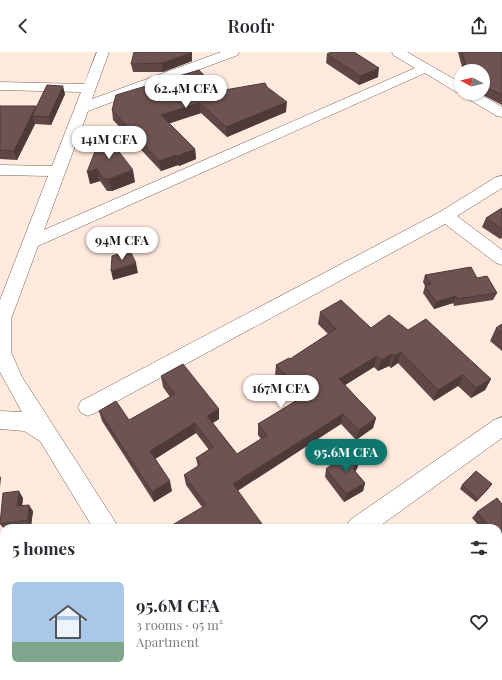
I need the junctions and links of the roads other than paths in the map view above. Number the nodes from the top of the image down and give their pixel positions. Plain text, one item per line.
1 (103, 52) edge
2 (233, 52) edge
3 (398, 52) edge
4 (426, 68) junction
5 (454, 85) edge
6 (0, 86) edge
7 (90, 88) junction
8 (480, 100) edge
9 (82, 108) junction
10 (502, 113) edge
11 (0, 170) edge
12 (58, 171) junction
13 (502, 181) edge
14 (446, 216) junction
15 (32, 242) junction
16 (502, 259) edge
17 (9, 279) edge
18 (1, 322) edge
19 (88, 407) dead end
20 (0, 420) edge
21 (502, 426) edge
22 (52, 442) junction
23 (103, 524) edge
24 (364, 524) edge

1 - 7 street
2 - 9 street
3 - 4 street
4 - 5 street
4 - 15 street
6 - 7 street
7 - 9 street
8 - 10 street
9 - 12 street
11 - 12 street
12 - 15 street
13 - 14 street
14 - 16 street
14 - 19 street
15 - 17 street
17 - 18 street
18 - 22 street
20 - 22 street
21 - 24 street
22 - 23 street

